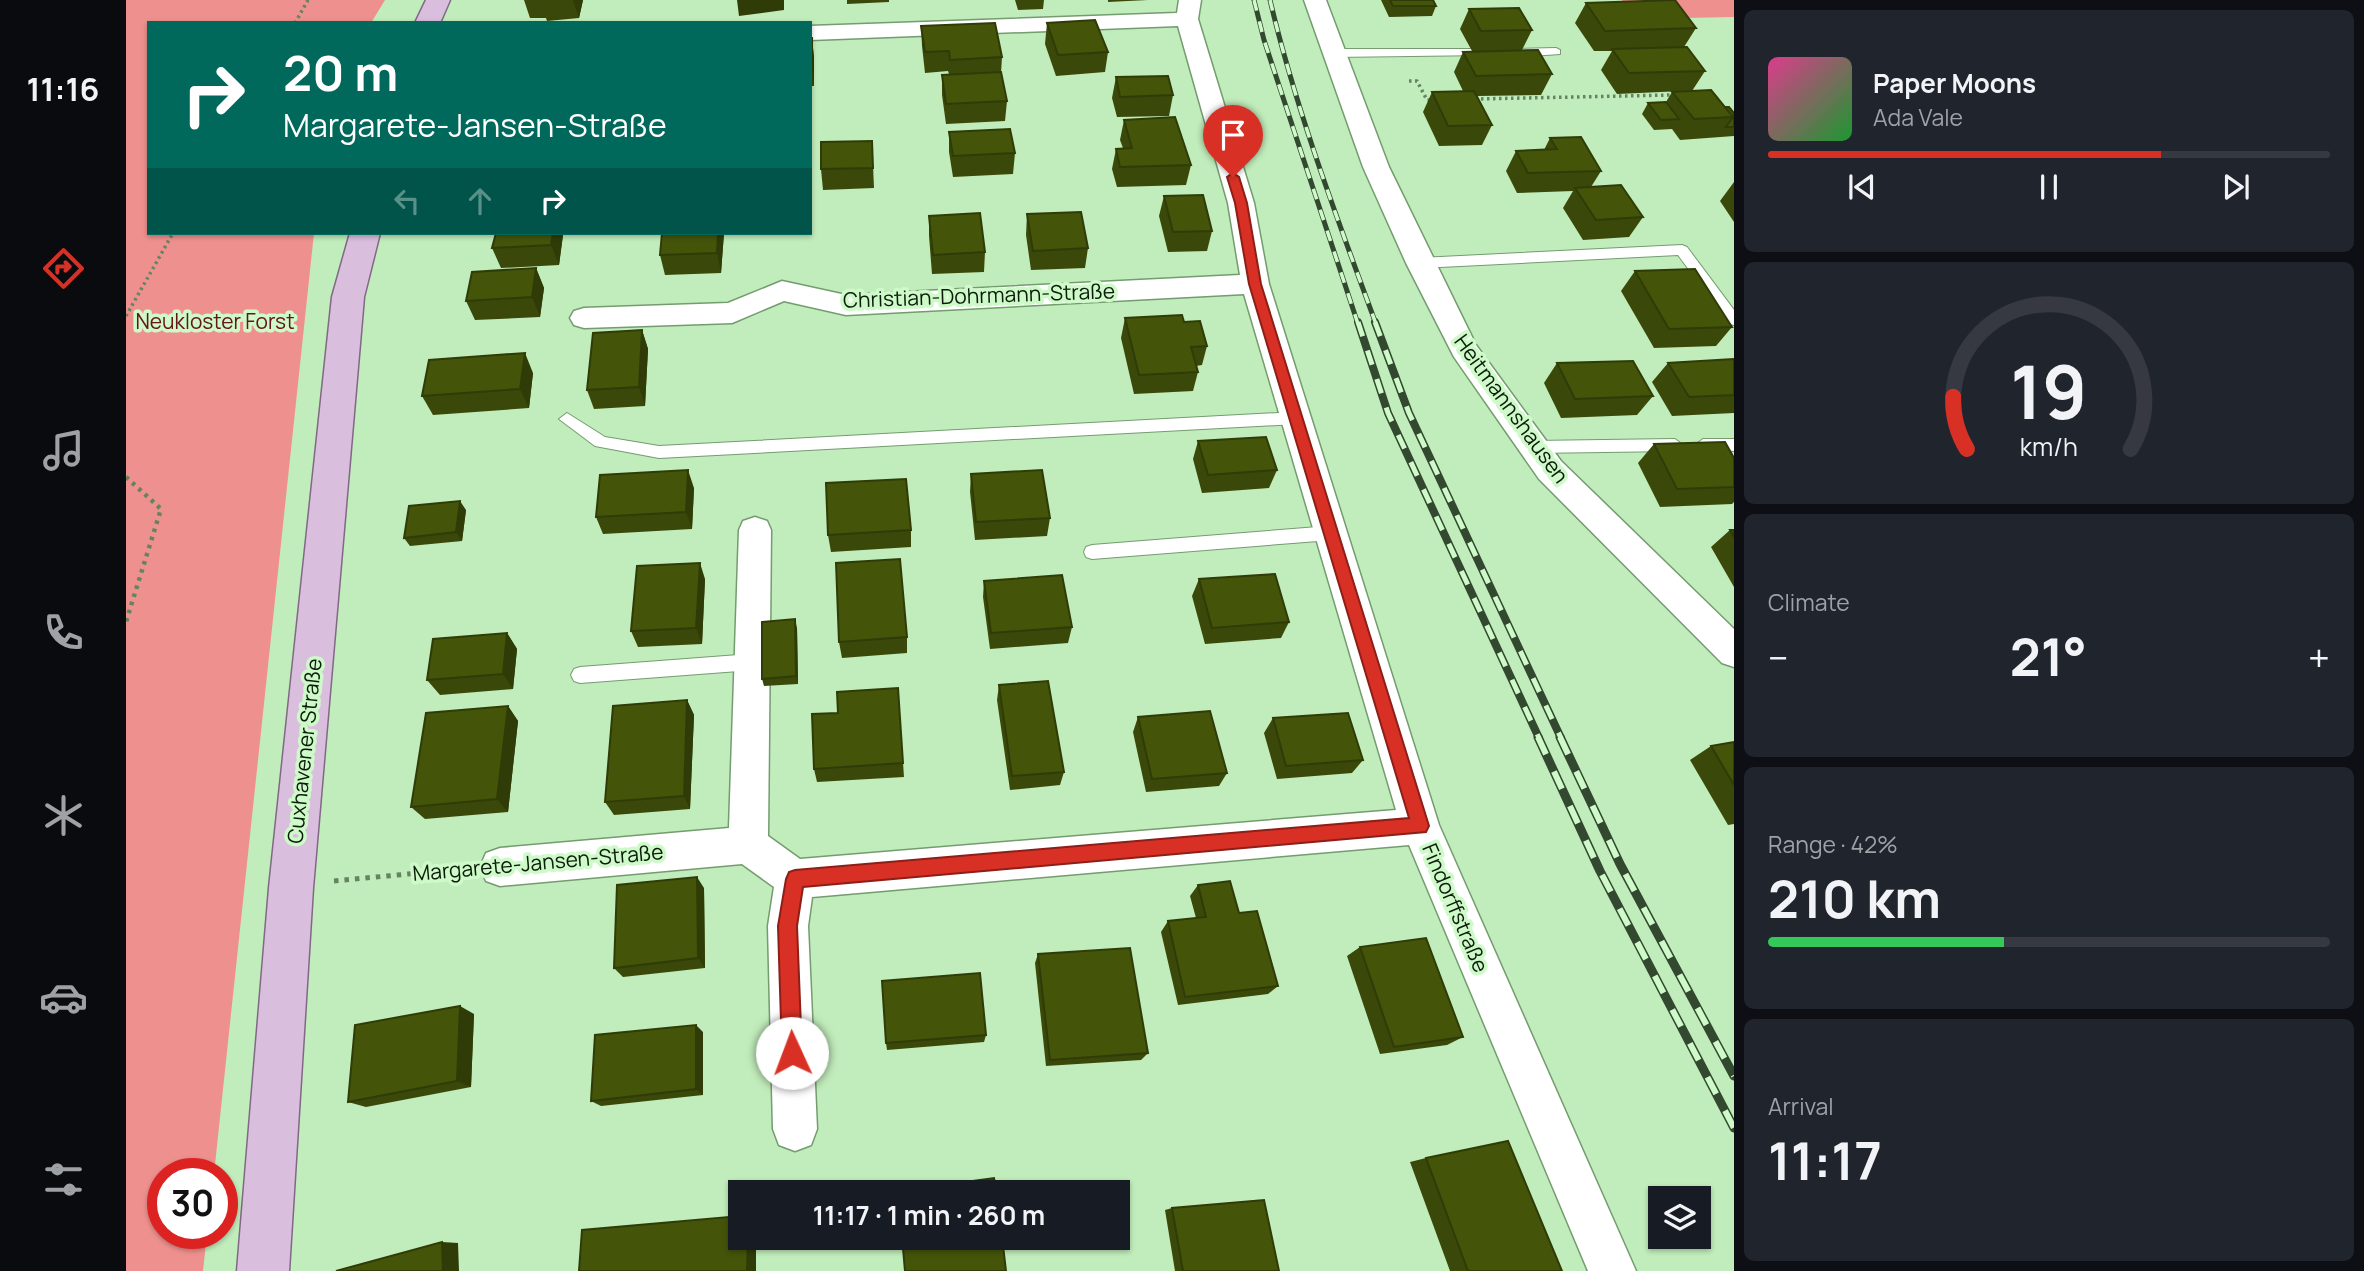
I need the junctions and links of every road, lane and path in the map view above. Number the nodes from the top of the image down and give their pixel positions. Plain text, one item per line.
1 (308, 0) edge
2 (438, 0) edge
3 (1315, 0) edge
4 (1188, 10) edge
5 (296, 21) edge
6 (428, 21) edge
7 (812, 33) edge
8 (1556, 52) dead end
9 (1334, 53) junction
10 (1409, 81) dead end
11 (1678, 95) edge
12 (1469, 99) edge
13 (1441, 100) edge
14 (172, 235) edge
15 (364, 235) edge
16 (1420, 263) junction
17 (1255, 284) junction
18 (126, 316) edge
19 (584, 318) dead end
20 (1734, 320) edge
21 (1296, 418) junction
22 (567, 419) dead end
23 (1734, 445) edge
24 (1533, 447) junction
25 (126, 477) edge
26 (755, 530) dead end
27 (1331, 533) junction
28 (1092, 552) dead end
29 (126, 622) edge
30 (1734, 652) edge
31 (752, 662) junction
32 (580, 675) dead end
33 (1420, 826) junction
34 (748, 845) junction
35 (500, 867) joint
36 (795, 879) junction
37 (328, 882) dead end
38 (795, 1129) dead end
39 (263, 1271) edge
40 (1612, 1271) edge

1 - 5 path
2 - 6 main road
3 - 9 street, Heitmannshausen
4 - 7 street
4 - 17 street, Findorffstraße
8 - 9 lane
9 - 16 street, Heitmannshausen
10 - 13 path
11 - 12 path
14 - 18 path
15 - 39 main road, Cuxhavener Straße
16 - 20 lane
16 - 24 street, Heitmannshausen
17 - 19 street, Christian-Dohrmann-Straße
17 - 21 street, Findorffstraße
21 - 22 lane
21 - 27 street, Findorffstraße
23 - 24 lane
24 - 30 street, Heitmannshausen
25 - 29 path
26 - 31 street
27 - 28 lane
27 - 33 street, Findorffstraße
31 - 32 lane
31 - 34 street
33 - 36 street
33 - 40 street, Findorffstraße
34 - 35 street, Margarete-Jansen-Straße
34 - 36 street
35 - 37 path, Margarete-Jansen-Straße
36 - 38 street

